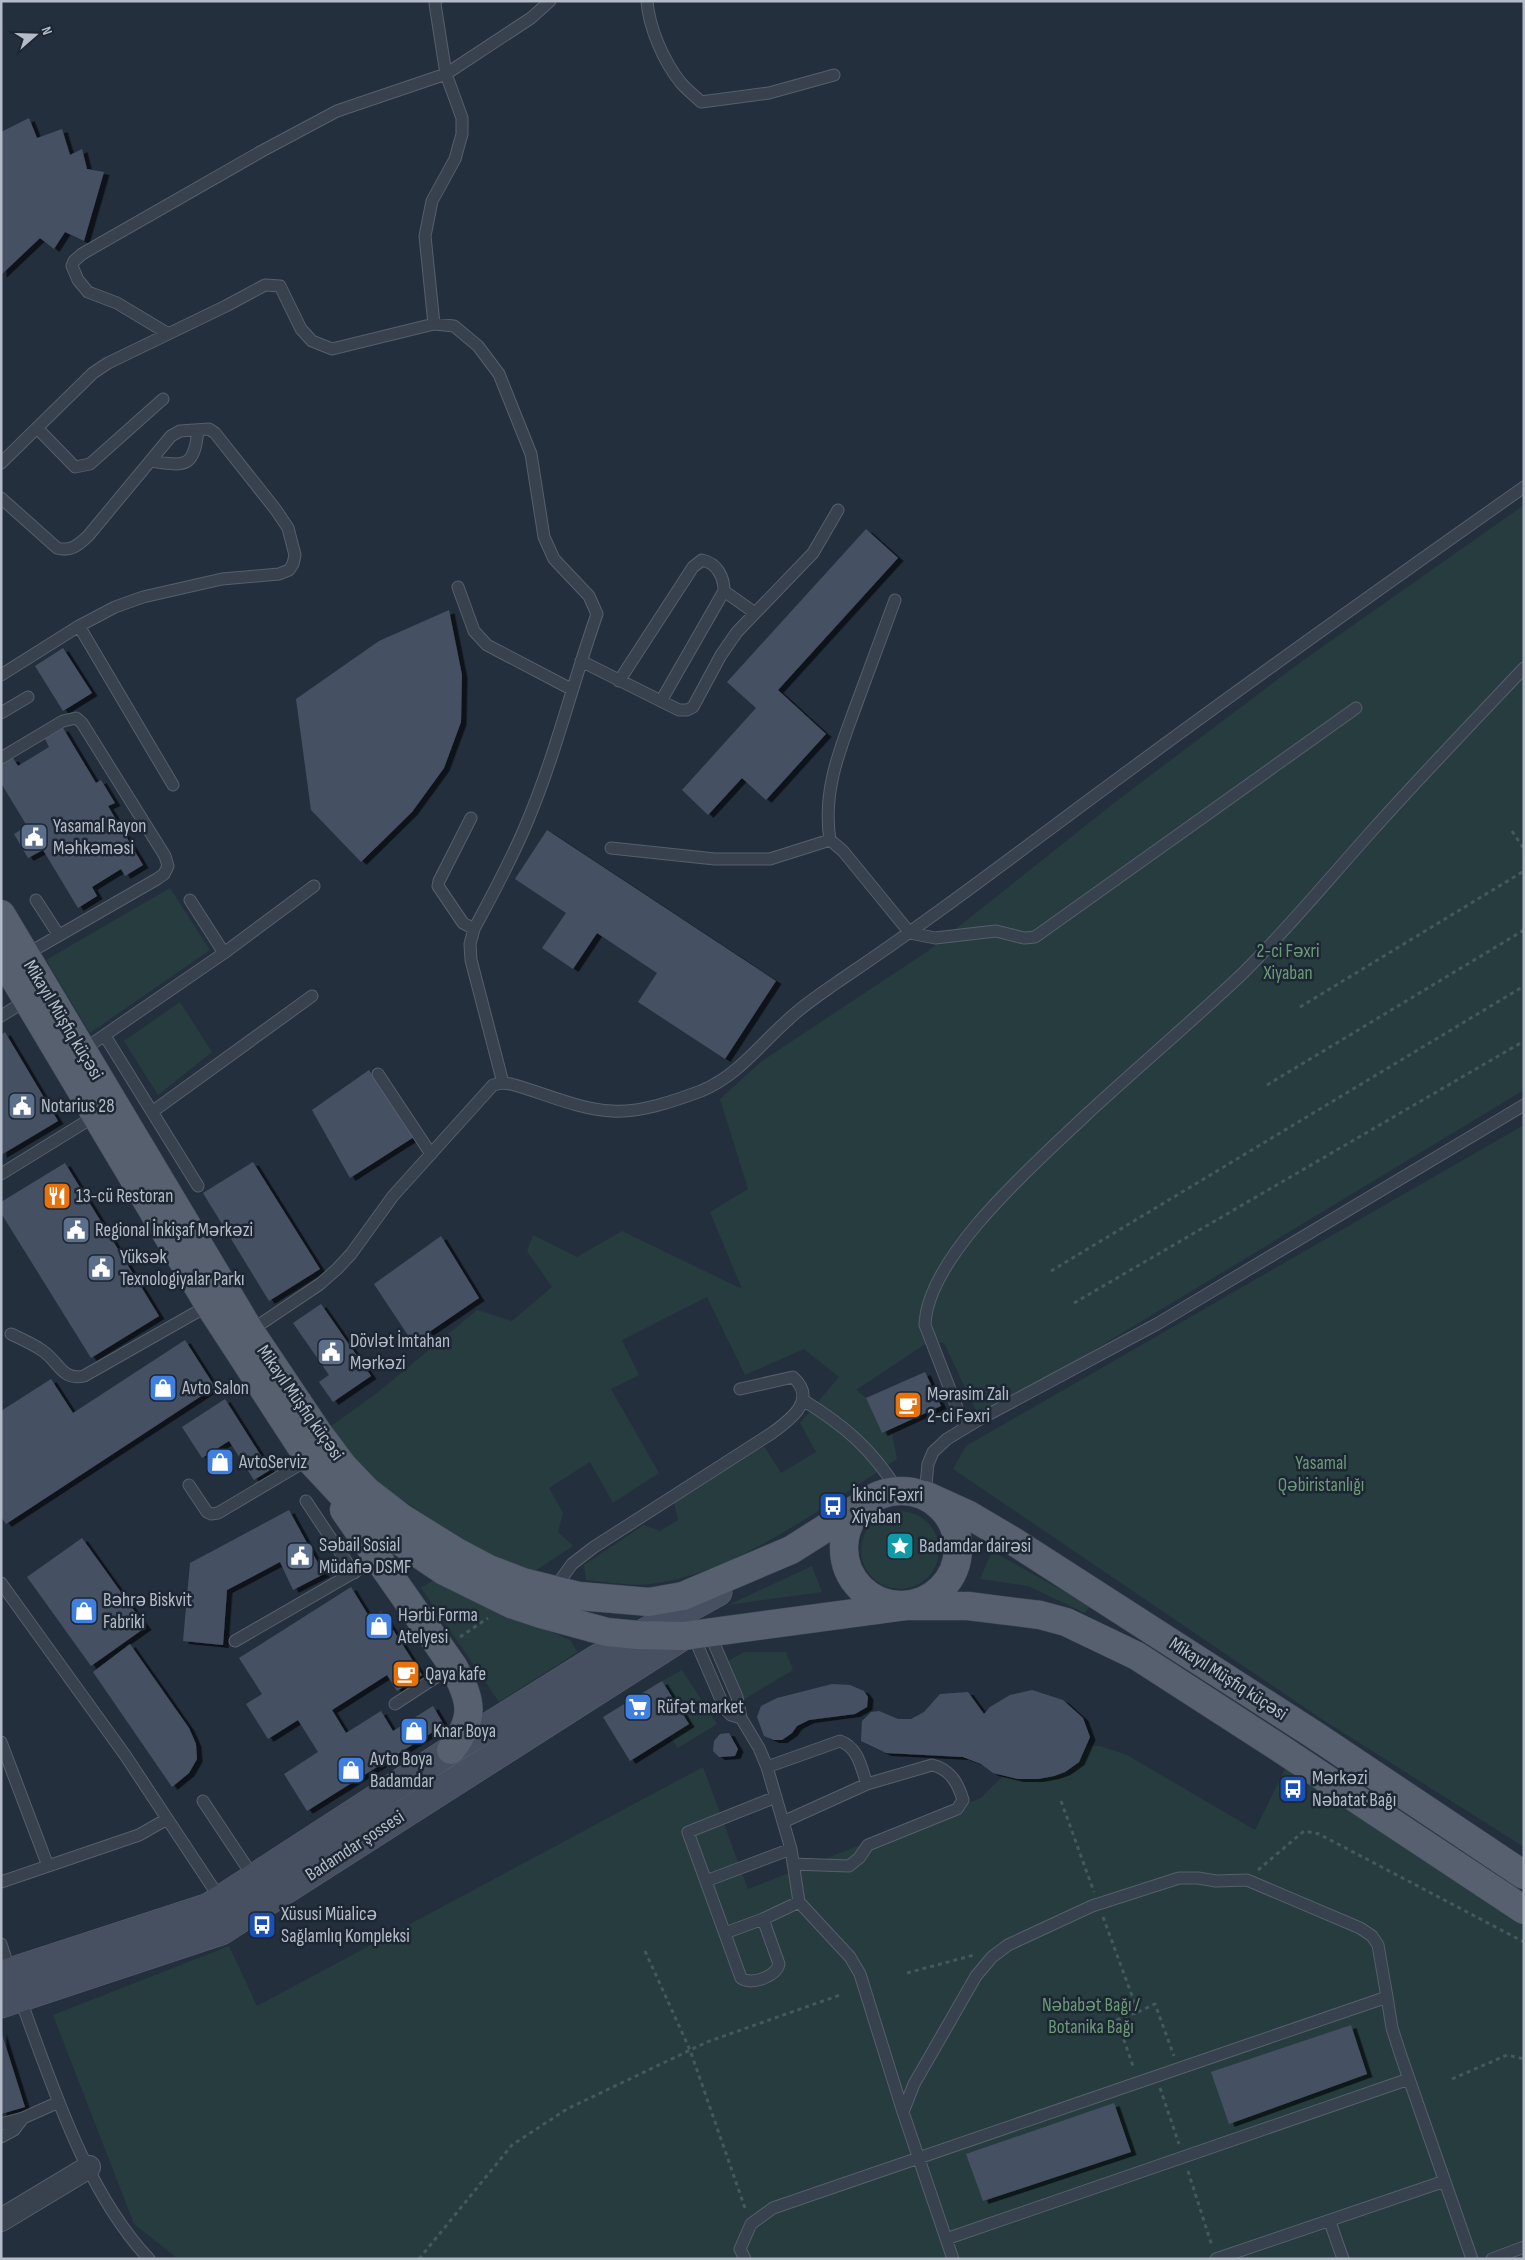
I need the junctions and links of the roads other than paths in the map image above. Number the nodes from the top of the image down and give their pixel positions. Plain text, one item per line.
1 (550, 1) edge
2 (646, 1) edge
3 (434, 2) edge
4 (446, 74) junction
5 (834, 75) dead end
6 (434, 324) junction
7 (167, 333) junction
8 (163, 399) dead end
9 (37, 428) junction
10 (198, 430) junction
11 (150, 461) junction
12 (1, 463) edge
13 (1524, 487) edge
14 (1, 498) edge
15 (838, 510) dead end
16 (458, 587) dead end
17 (724, 591) junction
18 (895, 600) dead end
19 (755, 613) junction
20 (80, 626) junction
21 (581, 661) junction
22 (1524, 668) edge
23 (1, 675) edge
24 (620, 680) junction
25 (572, 689) junction
26 (28, 696) dead end
27 (661, 701) junction
28 (1356, 708) dead end
29 (1, 713) edge
30 (1, 758) edge
31 (173, 785) dead end
32 (471, 818) dead end
33 (830, 840) junction
34 (611, 848) dead end
35 (314, 886) dead end
36 (36, 900) dead end
37 (190, 900) dead end
38 (1, 914) edge
39 (474, 929) junction
40 (910, 933) junction
41 (58, 934) junction
42 (224, 953) junction
43 (8, 960) edge
44 (312, 996) dead end
45 (27, 1000) junction
46 (1, 1016) edge
47 (105, 1036) junction
48 (82, 1051) junction
49 (378, 1074) dead end
50 (502, 1083) junction
51 (1524, 1105) edge
52 (152, 1112) junction
53 (95, 1116) junction
54 (431, 1154) junction
55 (1, 1174) edge
56 (198, 1186) dead end
57 (209, 1305) junction
58 (250, 1331) junction
59 (11, 1334) dead end
60 (740, 1389) dead end
61 (803, 1400) junction
62 (965, 1428) junction
63 (309, 1459) junction
64 (190, 1485) dead end
65 (912, 1493) junction
66 (870, 1500) junction
67 (306, 1501) dead end
68 (790, 1550) junction
69 (377, 1559) junction
70 (354, 1573) junction
71 (1, 1583) edge
72 (553, 1591) junction
73 (906, 1606) junction
74 (695, 1634) junction
75 (638, 1635) junction
76 (235, 1642) dead end
77 (454, 1653) junction
78 (395, 1704) dead end
79 (741, 1718) junction
80 (1, 1742) edge
81 (451, 1750) junction
82 (767, 1767) junction
83 (868, 1784) junction
84 (776, 1797) junction
85 (203, 1801) dead end
86 (167, 1819) junction
87 (784, 1822) junction
88 (791, 1849) junction
89 (793, 1864) junction
90 (48, 1866) junction
91 (1524, 1875) edge
92 (254, 1878) junction
93 (706, 1881) junction
94 (1, 1882) edge
95 (221, 1900) junction
96 (799, 1902) junction
97 (1524, 1910) edge
98 (763, 1919) junction
99 (236, 1923) junction
100 (725, 1933) junction
101 (1, 1944) edge
102 (6, 1974) edge
103 (1387, 1997) junction
104 (10, 2001) edge
105 (1409, 2079) junction
106 (59, 2102) junction
107 (903, 2112) junction
108 (23, 2118) junction
109 (1, 2124) edge
110 (1, 2137) edge
111 (919, 2159) junction
112 (89, 2167) junction
113 (1445, 2181) junction
114 (1, 2220) edge
115 (1330, 2222) junction
116 (946, 2239) junction
117 (1524, 2247) edge
118 (149, 2259) edge
119 (745, 2259) edge
120 (954, 2259) edge
121 (1216, 2259) edge
122 (1342, 2259) edge
123 (1472, 2259) edge
124 (1492, 2259) edge

1 - 4 lane
2 - 5 lane
3 - 4 lane
4 - 6 lane
4 - 7 lane
6 - 7 lane
6 - 21 lane
7 - 9 lane
8 - 9 lane
9 - 12 lane
10 - 11 lane
10 - 11 lane
10 - 20 lane
11 - 14 lane
13 - 40 lane
15 - 19 lane
16 - 25 lane
17 - 19 lane
17 - 24 lane
17 - 27 lane
18 - 33 lane
19 - 27 lane
20 - 23 lane
20 - 31 lane
21 - 24 lane
21 - 25 lane
22 - 62 lane
24 - 27 lane
25 - 39 lane
26 - 29 lane
28 - 40 lane
30 - 41 lane
32 - 39 lane
33 - 34 lane
33 - 40 lane
35 - 42 lane
36 - 41 lane
37 - 42 lane
38 - 43 main road, Mikayıl Müşfiq küçəsi
39 - 50 lane
40 - 50 lane
41 - 43 lane
42 - 47 lane
43 - 45 main road, Mikayıl Müşfiq küçəsi
43 - 48 main road, Mikayıl Müşfiq küçəsi
44 - 52 lane
45 - 46 lane
45 - 53 main road, Mikayıl Müşfiq küçəsi
47 - 48 lane
47 - 52 lane
48 - 58 main road, Mikayıl Müşfiq küçəsi
49 - 54 lane
50 - 54 lane
51 - 62 lane
52 - 56 lane
53 - 55 lane
53 - 57 main road, Mikayıl Müşfiq küçəsi
54 - 58 lane
57 - 59 lane
57 - 63 main road, Mikayıl Müşfiq küçəsi
58 - 72 main road, Mikayıl Müşfiq küçəsi
60 - 61 lane
61 - 65 lane
61 - 72 lane
62 - 65 lane
63 - 64 lane
63 - 69 main road
63 - 75 main road, Mikayıl Müşfiq küçəsi
65 - 66 main road
65 - 73 main road
65 - 91 main road, Mikayıl Müşfiq küçəsi
66 - 68 main road, Mikayıl Müşfiq küçəsi
66 - 73 main road
67 - 70 lane
68 - 72 main road, Mikayıl Müşfiq küçəsi
68 - 75 main road, Badamdar şossesi
69 - 70 lane
69 - 77 main road
70 - 76 lane
71 - 86 lane
73 - 74 main road, Mikayıl Müşfiq küçəsi
73 - 97 main road, Mikayıl Müşfiq küçəsi
74 - 75 main road, Mikayıl Müşfiq küçəsi
74 - 79 lane
74 - 79 lane
74 - 99 main road, Badamdar şossesi
75 - 81 main road, Badamdar şossesi
77 - 78 lane
77 - 81 main road
79 - 82 lane
80 - 90 lane
81 - 92 main road, Badamdar şossesi
82 - 83 lane
82 - 84 lane
83 - 87 lane
83 - 89 lane
84 - 87 lane
84 - 93 lane
85 - 92 lane
86 - 90 lane
86 - 95 lane
87 - 88 lane
88 - 89 lane
88 - 93 lane
89 - 96 lane
90 - 94 lane
92 - 95 main road, Badamdar şossesi
93 - 100 lane
95 - 99 main road
95 - 102 main road, Badamdar şossesi
96 - 98 lane
96 - 107 lane
98 - 100 lane
98 - 100 lane
99 - 104 main road, Badamdar şossesi
101 - 102 lane
102 - 104 main road
103 - 105 lane
103 - 107 lane
103 - 111 lane
104 - 106 lane
105 - 113 lane
105 - 116 lane
106 - 108 lane
106 - 112 lane
107 - 111 lane
108 - 109 lane
108 - 110 lane
111 - 116 lane
111 - 119 lane
112 - 114 street
112 - 118 lane
113 - 115 lane
113 - 123 lane
115 - 121 lane
115 - 122 lane
116 - 120 lane
117 - 124 lane

